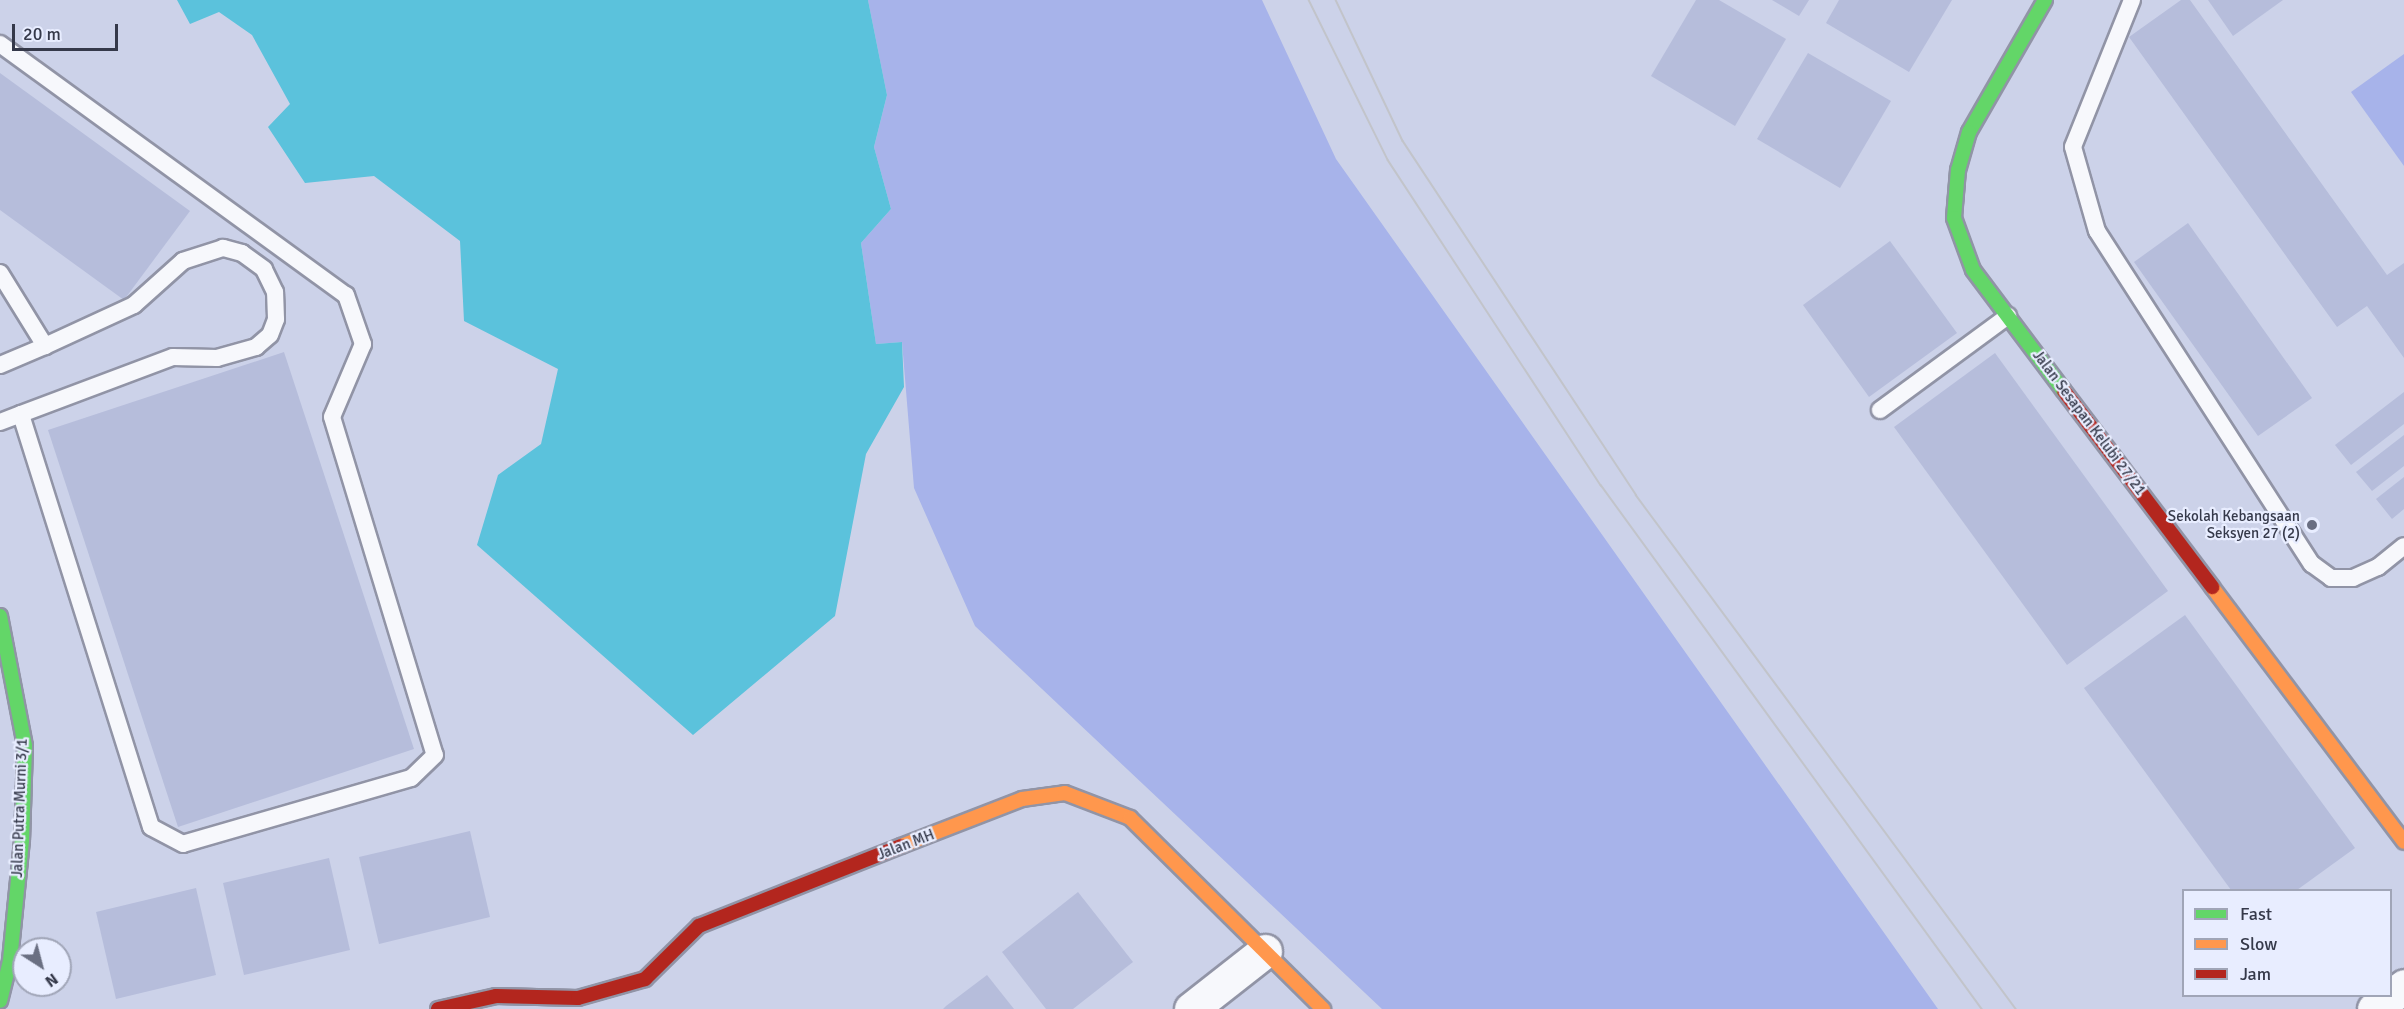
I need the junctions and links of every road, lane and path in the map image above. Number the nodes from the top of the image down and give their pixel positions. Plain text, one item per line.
1 (2045, 0) edge
2 (2132, 0) edge
3 (0, 44) edge
4 (0, 273) edge
5 (2008, 316) junction
6 (45, 346) junction
7 (0, 365) edge
8 (1880, 410) dead end
9 (21, 414) junction
10 (0, 422) edge
11 (2404, 546) edge
12 (0, 616) edge
13 (2404, 842) edge
14 (1265, 951) junction
15 (2404, 986) edge
16 (2392, 995) edge
17 (2390, 997) edge
18 (0, 1001) edge
19 (579, 1004) edge
20 (438, 1009) edge
21 (1191, 1009) edge
22 (1323, 1009) edge
23 (2374, 1009) edge

1 - 5 street, Jalan Sesapan Kelubi 27/21
2 - 11 lane
3 - 9 lane
4 - 6 lane
5 - 8 lane
5 - 13 street, Jalan Sesapan Kelubi 27/21
6 - 7 lane
6 - 9 lane
9 - 10 lane
12 - 18 street, Jalan Putra Murni 3/1
14 - 19 street, Jalan MH
14 - 21 street
14 - 22 street, Jalan MH
15 - 16 street
17 - 23 street
19 - 20 street, Jalan MH

